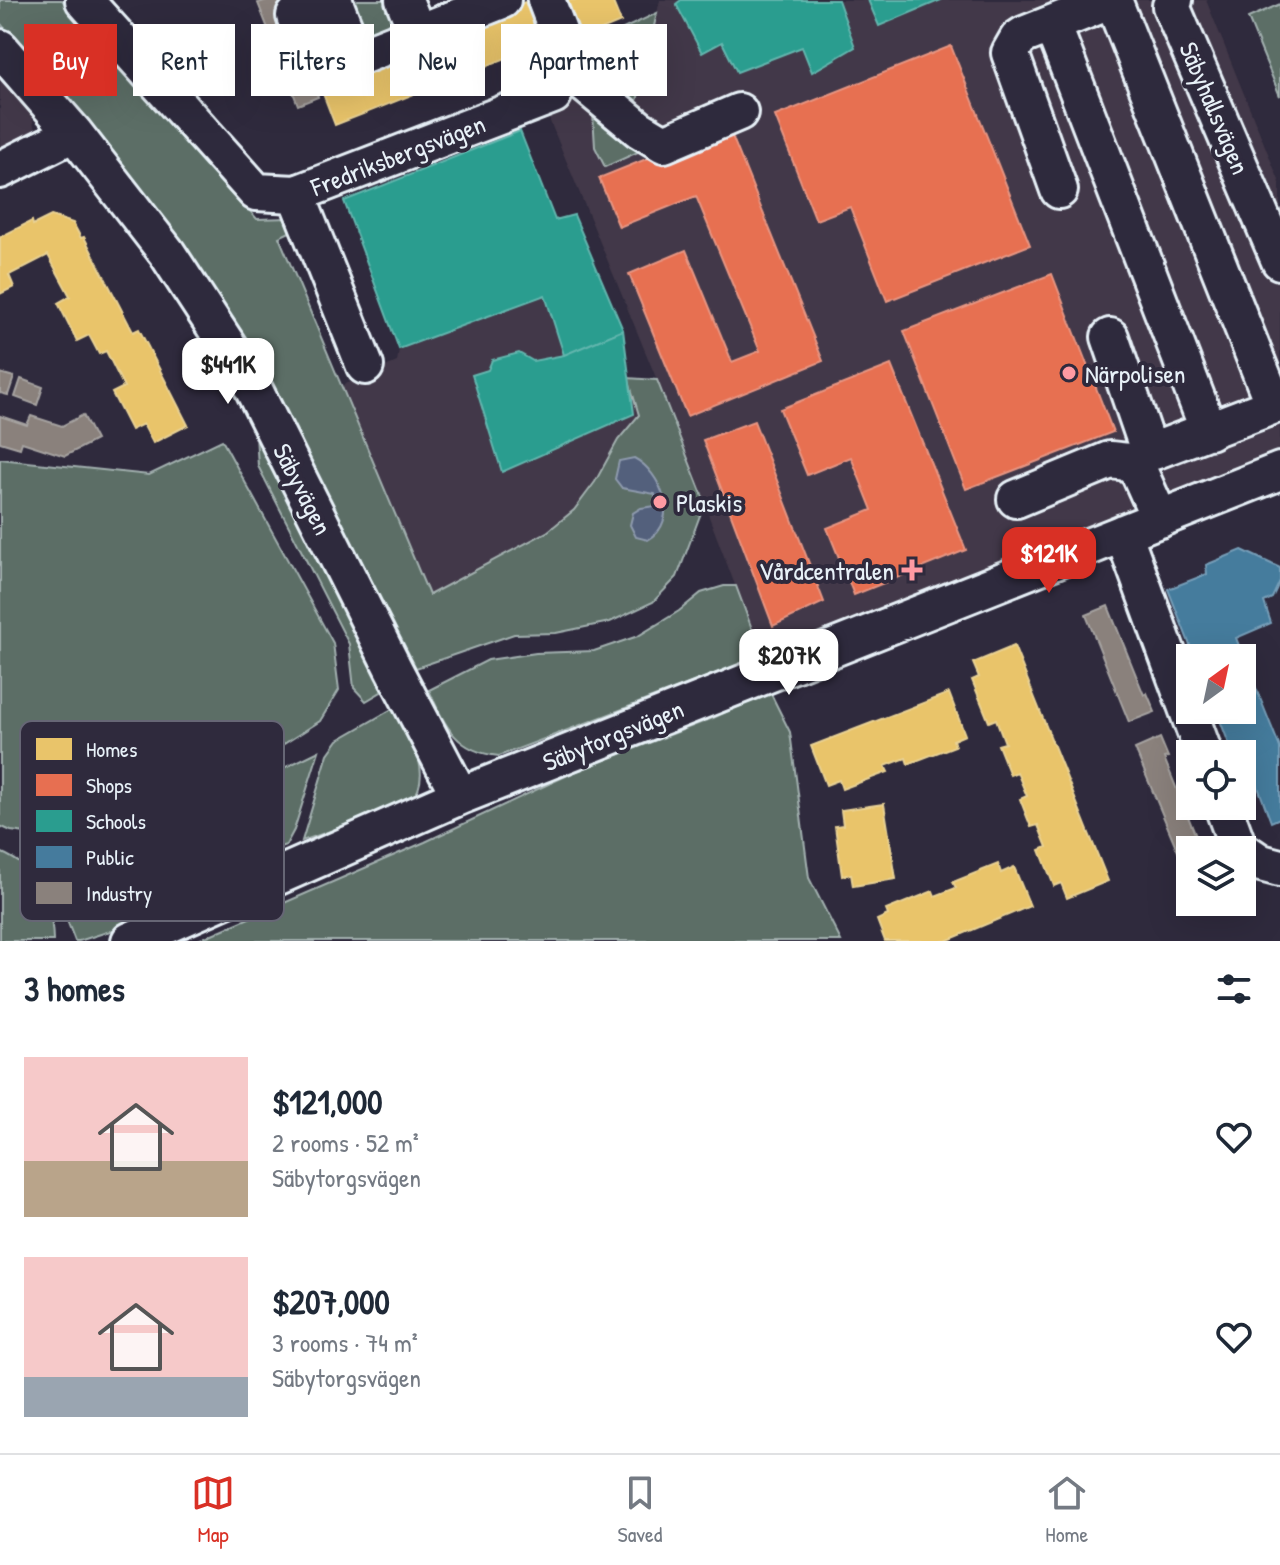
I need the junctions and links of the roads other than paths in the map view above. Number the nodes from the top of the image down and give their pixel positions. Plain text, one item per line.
1 (84, 0) edge
2 (334, 0) edge
3 (404, 0) edge
4 (546, 0) edge
5 (1112, 0) edge
6 (491, 2) edge
7 (1169, 2) edge
8 (414, 24) edge
9 (441, 24) edge
10 (1052, 24) junction
11 (390, 45) edge
12 (0, 48) edge
13 (550, 96) edge
14 (739, 112) dead end
15 (74, 133) junction
16 (0, 170) edge
17 (1059, 190) dead end
18 (296, 194) junction
19 (1280, 261) edge
20 (1110, 337) dead end
21 (365, 366) dead end
22 (1277, 404) edge
23 (1209, 431) junction
24 (1280, 471) edge
25 (1016, 499) dead end
26 (1160, 519) junction
27 (1123, 533) junction
28 (1199, 740) edge
29 (460, 796) junction
30 (1256, 860) edge
31 (1280, 868) edge
32 (284, 875) edge
33 (182, 921) edge
34 (142, 939) edge

1 - 18 street, Fredriksbergsvägen
2 - 11 street
3 - 8 street
4 - 14 street
5 - 10 street
5 - 22 street
6 - 9 street
7 - 19 street, Säbyhallsvägen
10 - 17 street
10 - 23 street
12 - 15 street, Säbyvägen
13 - 18 street, Fredriksbergsvägen
15 - 16 street
15 - 29 street, Säbyvägen
18 - 21 street
20 - 23 street
22 - 23 street
24 - 26 street, Säbytorgsvägen
25 - 26 street
26 - 27 street, Säbytorgsvägen
27 - 28 street
27 - 29 street, Säbytorgsvägen
29 - 32 street, Säbytorgsvägen
30 - 31 street
33 - 34 street, Säbytorgsvägen

